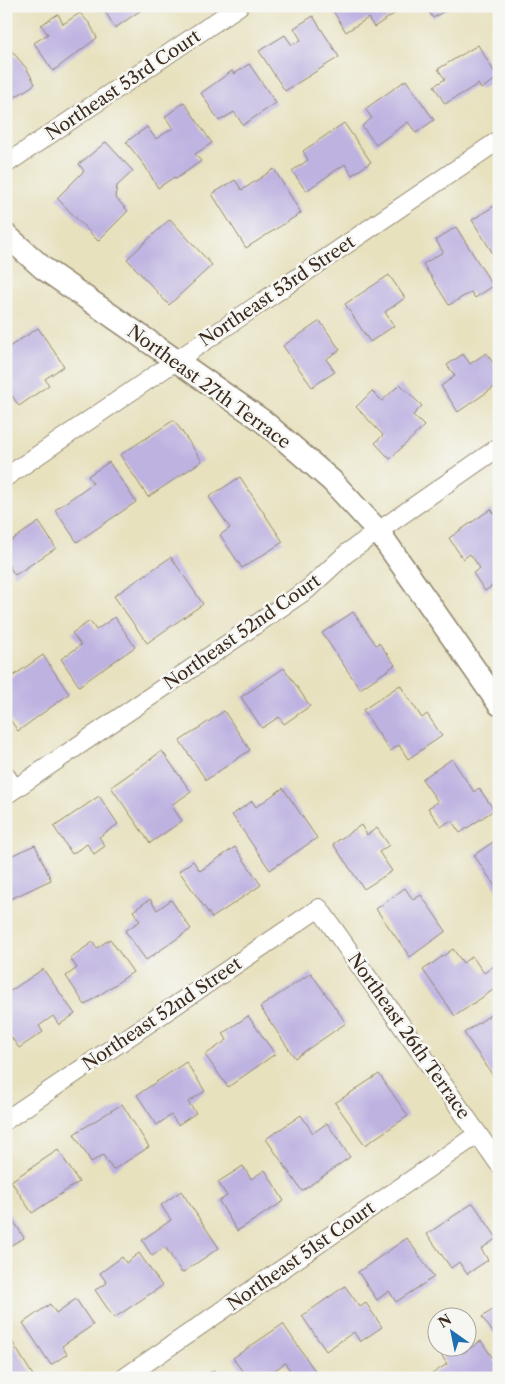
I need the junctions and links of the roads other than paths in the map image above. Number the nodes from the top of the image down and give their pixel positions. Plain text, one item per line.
1 (239, 6) edge
2 (499, 140) edge
3 (6, 164) edge
4 (6, 235) edge
5 (175, 361) junction
6 (499, 447) edge
7 (6, 477) edge
8 (378, 531) junction
9 (499, 704) edge
10 (9, 787) edge
11 (319, 908) joint
12 (6, 1120) edge
13 (478, 1134) junction
14 (499, 1164) edge
15 (124, 1378) edge

1 - 3 street, Northeast 53rd Court
2 - 5 street, Northeast 53rd Street
4 - 5 street, Northeast 27th Terrace
5 - 7 street, Northeast 53rd Street
5 - 8 street, Northeast 27th Terrace
6 - 8 street, Northeast 52nd Court
8 - 9 street, Northeast 27th Terrace
8 - 10 street, Northeast 52nd Court
11 - 12 street, Northeast 52nd Street
11 - 13 street, Northeast 26th Terrace
13 - 14 street, Northeast 26th Terrace
13 - 15 street, Northeast 51st Court

